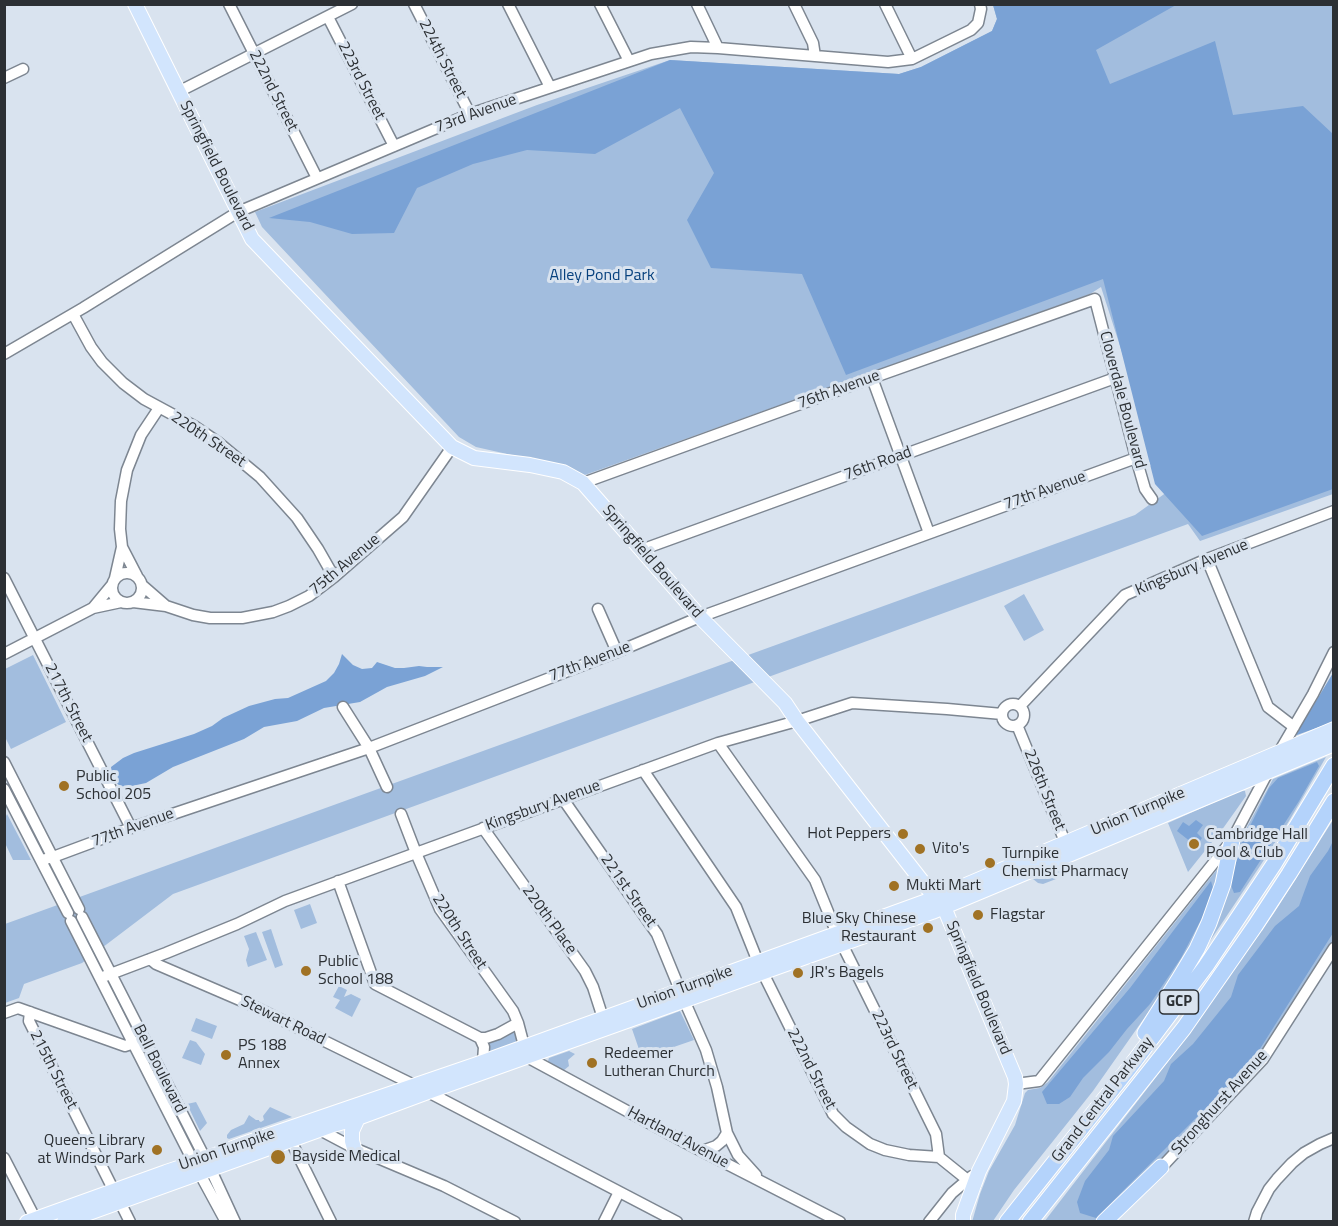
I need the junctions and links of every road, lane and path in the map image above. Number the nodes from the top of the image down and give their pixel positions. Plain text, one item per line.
1 (135, 4) edge
2 (229, 4) edge
3 (352, 4) edge
4 (414, 4) edge
5 (508, 4) edge
6 (600, 4) edge
7 (697, 4) edge
8 (794, 4) edge
9 (885, 4) edge
10 (980, 10) edge
11 (328, 17) junction
12 (718, 48) junction
13 (254, 54) junction
14 (815, 56) junction
15 (912, 59) junction
16 (629, 61) junction
17 (23, 69) dead end
18 (4, 78) edge
19 (550, 87) junction
20 (178, 92) junction
21 (470, 114) junction
22 (394, 146) junction
23 (317, 178) junction
24 (238, 212) junction
25 (1095, 299) joint
26 (73, 314) junction
27 (4, 354) edge
28 (872, 378) junction
29 (1115, 378) junction
30 (159, 408) junction
31 (452, 447) junction
32 (900, 456) junction
33 (1136, 458) junction
34 (583, 483) junction
35 (1152, 500) dead end
36 (1334, 511) edge
37 (929, 533) junction
38 (122, 548) junction
39 (641, 550) junction
40 (1207, 559) junction
41 (334, 577) junction
42 (4, 578) edge
43 (140, 581) junction
44 (114, 582) junction
45 (121, 602) junction
46 (133, 602) junction
47 (166, 606) junction
48 (93, 608) junction
49 (598, 609) dead end
50 (700, 617) junction
51 (35, 639) junction
52 (617, 652) junction
53 (1334, 652) edge
54 (4, 654) edge
55 (1020, 706) junction
56 (344, 707) dead end
57 (1002, 714) junction
58 (797, 721) junction
59 (1017, 725) junction
60 (1294, 727) junction
61 (1334, 729) edge
62 (718, 743) junction
63 (1334, 744) edge
64 (369, 748) junction
65 (1278, 753) junction
66 (4, 762) edge
67 (1332, 767) edge
68 (643, 770) junction
69 (1268, 771) junction
70 (387, 787) dead end
71 (4, 789) edge
72 (563, 799) junction
73 (1334, 801) edge
74 (401, 814) dead end
75 (131, 828) junction
76 (483, 828) junction
77 (1232, 840) junction
78 (1068, 848) junction
79 (416, 853) junction
80 (47, 859) junction
81 (338, 881) junction
82 (939, 903) junction
83 (840, 939) junction
84 (1334, 948) edge
85 (150, 959) junction
86 (760, 967) junction
87 (111, 974) junction
88 (100, 978) junction
89 (682, 995) junction
90 (30, 1012) junction
91 (4, 1013) edge
92 (603, 1018) junction
93 (518, 1023) junction
94 (480, 1038) junction
95 (144, 1039) junction
96 (134, 1044) junction
97 (525, 1052) junction
98 (483, 1061) junction
99 (1016, 1084) junction
100 (414, 1085) junction
101 (428, 1092) junction
102 (358, 1118) junction
103 (320, 1130) junction
104 (727, 1133) junction
105 (1334, 1138) edge
106 (291, 1141) junction
107 (354, 1148) junction
108 (702, 1151) junction
109 (939, 1157) junction
110 (4, 1158) edge
111 (202, 1166) junction
112 (1161, 1167) junction
113 (761, 1180) junction
114 (971, 1183) junction
115 (1036, 1185) junction
116 (619, 1192) junction
117 (117, 1196) junction
118 (33, 1221) edge
119 (64, 1221) edge
120 (130, 1221) edge
121 (226, 1221) edge
122 (235, 1221) edge
123 (331, 1221) edge
124 (515, 1221) edge
125 (604, 1221) edge
126 (677, 1221) edge
127 (840, 1221) edge
128 (929, 1221) edge
129 (963, 1221) edge
130 (1007, 1221) edge
131 (1030, 1221) edge
132 (1104, 1221) edge
133 (1115, 1221) edge
134 (1254, 1221) edge

1 - 20 main road, Springfield Boulevard
2 - 13 street, 222nd Street
3 - 11 street
4 - 21 street, 224th Street
5 - 19 street
6 - 16 street
7 - 12 street
8 - 14 street
9 - 15 street
10 - 15 street, 73rd Avenue
11 - 13 street
11 - 22 street, 223rd Street
12 - 14 street, 73rd Avenue
12 - 16 street, 73rd Avenue
13 - 20 street
13 - 23 street, 222nd Street
14 - 15 street, 73rd Avenue
16 - 19 street, 73rd Avenue
17 - 18 street
19 - 21 street, 73rd Avenue
20 - 24 main road, Springfield Boulevard
21 - 22 street, 73rd Avenue
22 - 23 street, 73rd Avenue
23 - 24 street, 73rd Avenue
24 - 26 street, 73rd Avenue
24 - 31 main road, Springfield Boulevard
25 - 28 street, 76th Avenue
25 - 29 street, Cloverdale Boulevard
26 - 27 street, 73rd Avenue
26 - 30 street, 220th Street
28 - 32 street
28 - 34 street, 76th Avenue
29 - 32 street, 76th Road
29 - 33 street, Cloverdale Boulevard
30 - 38 street
30 - 41 street, 220th Street
31 - 34 main road, Springfield Boulevard
31 - 41 street, 75th Avenue
32 - 37 street
32 - 39 street, 76th Road
33 - 35 street, Cloverdale Boulevard
33 - 37 street, 77th Avenue
34 - 39 main road, Springfield Boulevard
36 - 40 street, Kingsbury Avenue
37 - 50 street, 77th Avenue
38 - 43 street
38 - 44 street
39 - 50 main road, Springfield Boulevard
40 - 55 street, Kingsbury Avenue
40 - 60 street
41 - 47 street, 75th Avenue
42 - 51 street, 217th Street
43 - 44 street
43 - 46 street
43 - 47 street, 75th Avenue
44 - 45 street
44 - 48 street
45 - 46 street
45 - 48 street
46 - 47 street, 75th Avenue
48 - 51 street
49 - 52 street
50 - 52 street, 77th Avenue
50 - 58 main road, Springfield Boulevard
51 - 54 street
51 - 75 street, 217th Street
52 - 64 street, 77th Avenue
53 - 60 street
55 - 57 street
55 - 59 street
56 - 64 street
57 - 58 street, Kingsbury Avenue
57 - 59 street
58 - 62 street, Kingsbury Avenue
58 - 82 main road, Springfield Boulevard
59 - 78 street, 226th Street
60 - 65 street
61 - 65 main road, Union Turnpike
62 - 68 street, Kingsbury Avenue
62 - 83 street, 223rd Street
63 - 69 main road, Union Turnpike
64 - 70 street
64 - 75 street, 77th Avenue
65 - 69 street
65 - 78 main road, Union Turnpike
66 - 80 street, Bell Boulevard
67 - 115 highway, Grand Central Parkway / GCP
68 - 72 street, Kingsbury Avenue
68 - 86 street, 222nd Street
69 - 77 street
69 - 78 main road, Union Turnpike
71 - 80 street, Bell Boulevard
72 - 76 street, Kingsbury Avenue
72 - 89 street, 221st Street
73 - 131 highway, Grand Central Parkway / GCP
74 - 79 street, 220th Street
75 - 80 street, 77th Avenue
76 - 79 street, Kingsbury Avenue
76 - 92 street, 220th Place
77 - 99 street
77 - 115 highway
78 - 82 main road, Union Turnpike
79 - 81 street, Kingsbury Avenue
79 - 93 street, 220th Street
80 - 87 street, Bell Boulevard
80 - 88 street, Bell Boulevard
81 - 85 street, Kingsbury Avenue
81 - 94 street
82 - 83 main road, Union Turnpike
82 - 99 main road, Springfield Boulevard
83 - 86 main road, Union Turnpike
83 - 109 street, 223rd Street
84 - 112 street, Stronghurst Avenue
85 - 87 street, Kingsbury Avenue
85 - 100 street, Stewart Road
86 - 89 main road, Union Turnpike
86 - 109 street, 222nd Street
87 - 88 street, Kingsbury Avenue
87 - 95 street, Bell Boulevard
88 - 96 street, Bell Boulevard
89 - 92 main road, Union Turnpike
89 - 97 main road, Union Turnpike
89 - 104 street, 221st Street
90 - 91 street
90 - 96 street
90 - 117 street, 215th Street
92 - 97 main road, Union Turnpike
93 - 94 street
93 - 97 street, 220th Street
94 - 98 street
95 - 96 street
95 - 111 street, Bell Boulevard
96 - 111 street, Bell Boulevard
97 - 98 main road, Union Turnpike
97 - 101 main road, Union Turnpike
97 - 108 street, Hartland Avenue
98 - 100 main road, Union Turnpike
99 - 114 main road
100 - 111 main road, Union Turnpike
101 - 102 main road, Union Turnpike
101 - 116 street
102 - 103 main road, Union Turnpike
102 - 107 main road
103 - 106 main road, Union Turnpike
103 - 107 street
104 - 108 street
104 - 113 street, 221st Street
105 - 134 street
106 - 111 main road, Union Turnpike
106 - 123 street
107 - 124 street
108 - 113 street, Hartland Avenue
109 - 114 street
110 - 118 street
111 - 117 main road, Union Turnpike
111 - 121 street, Bell Boulevard
111 - 122 street, Bell Boulevard
112 - 132 highway
112 - 133 street, Stronghurst Avenue
113 - 127 street, Hartland Avenue
114 - 128 street
114 - 129 main road
115 - 130 highway, Grand Central Parkway / GCP
116 - 125 street
116 - 126 street
117 - 118 main road, Union Turnpike
117 - 119 main road, Union Turnpike
117 - 120 street, 215th Street

